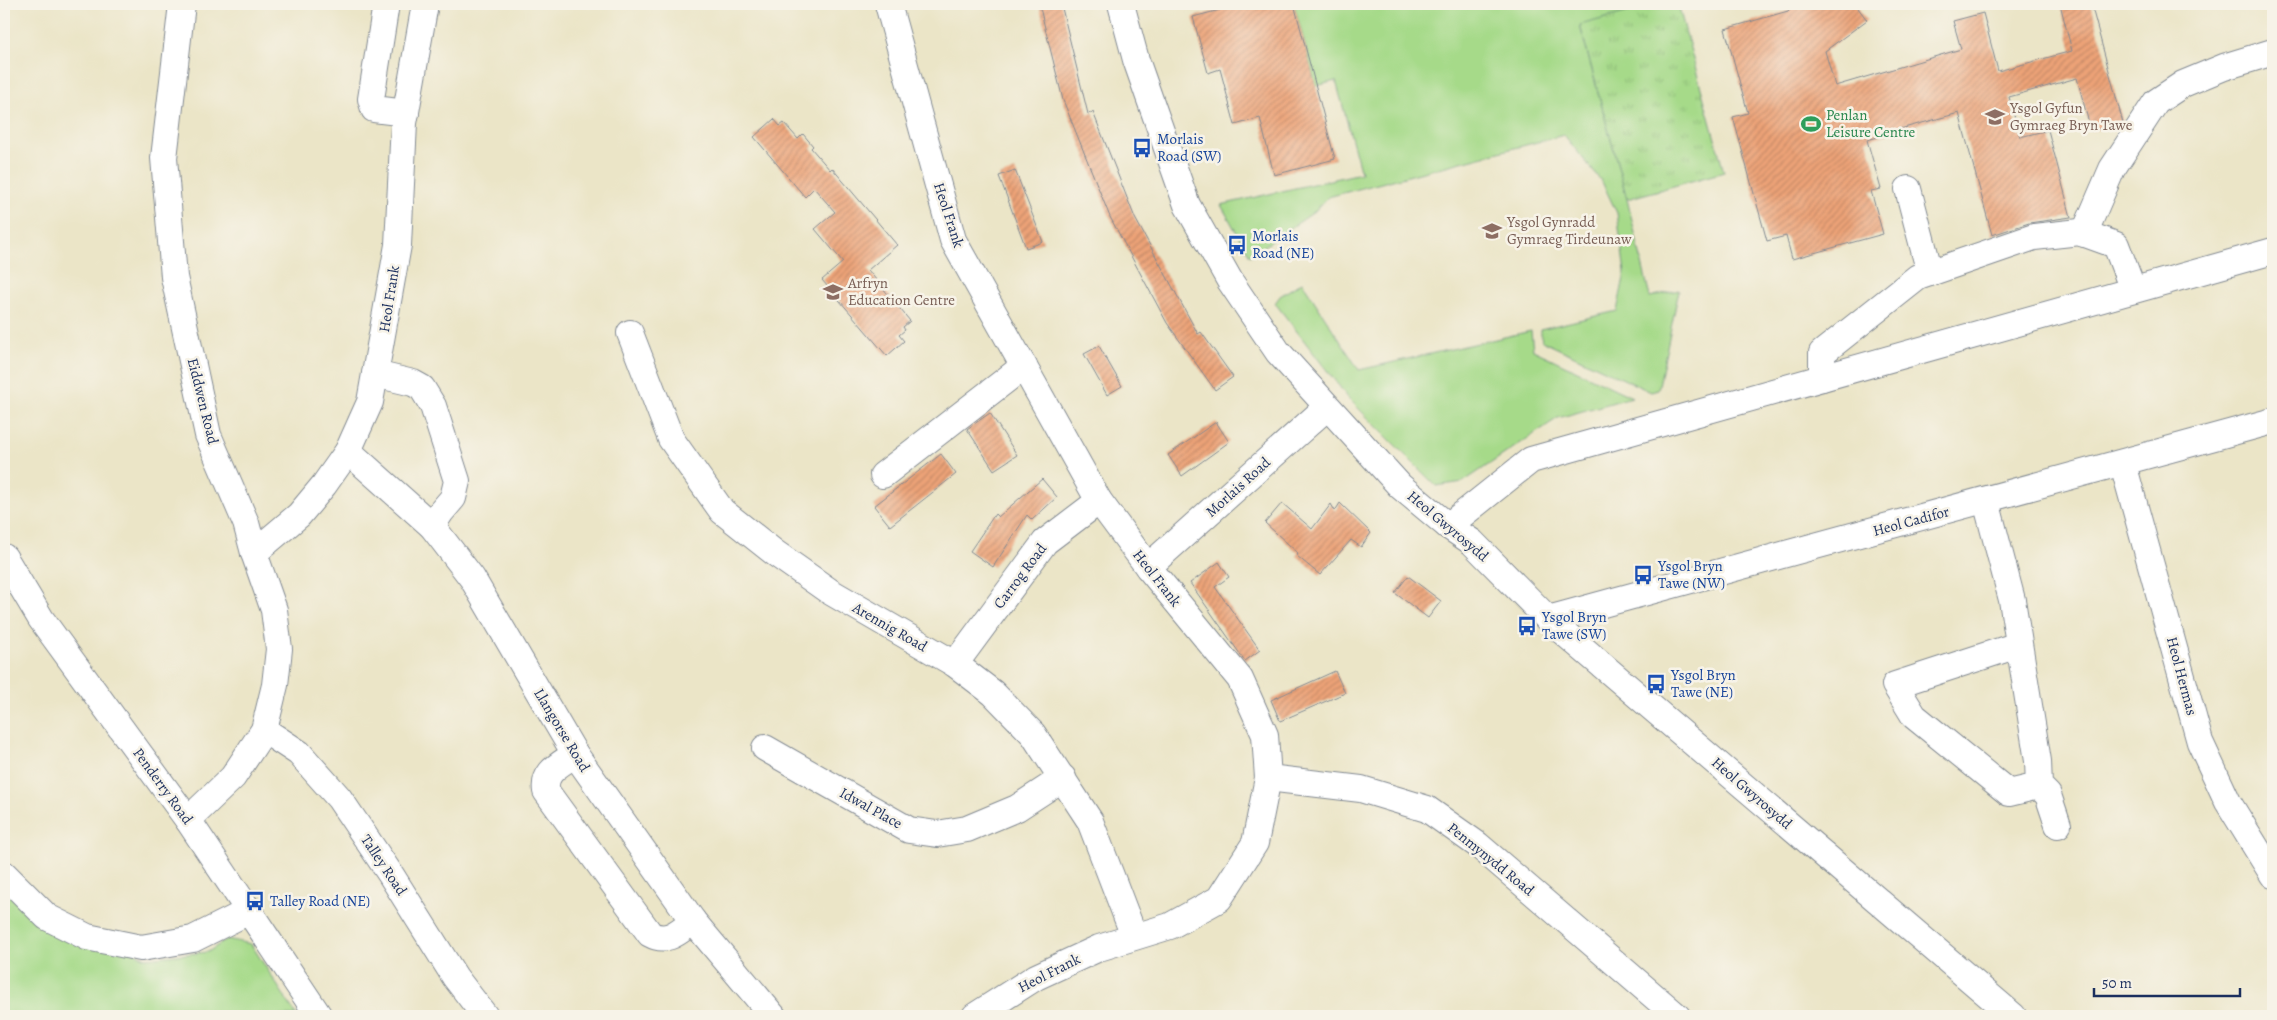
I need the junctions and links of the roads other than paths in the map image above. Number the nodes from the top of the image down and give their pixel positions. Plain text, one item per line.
1 (182, 4) edge
2 (386, 4) edge
3 (425, 4) edge
4 (888, 4) edge
5 (1121, 4) edge
6 (2273, 52) edge
7 (406, 113) junction
8 (1908, 189) dead end
9 (2084, 234) junction
10 (2273, 251) edge
11 (1930, 273) junction
12 (2133, 290) junction
13 (630, 334) dead end
14 (1821, 358) junction
15 (1024, 366) junction
16 (375, 374) junction
17 (1327, 407) junction
18 (2273, 421) edge
19 (348, 450) junction
20 (2123, 464) junction
21 (883, 475) dead end
22 (1986, 500) junction
23 (1098, 501) junction
24 (432, 526) junction
25 (1448, 526) junction
26 (254, 553) junction
27 (4, 557) edge
28 (1148, 567) junction
29 (1548, 619) junction
30 (2018, 645) junction
31 (955, 664) junction
32 (264, 730) junction
33 (765, 748) dead end
34 (575, 754) junction
35 (1063, 778) junction
36 (1268, 778) junction
37 (2039, 786) junction
38 (188, 820) junction
39 (2058, 824) dead end
40 (4, 874) edge
41 (2273, 875) edge
42 (250, 911) junction
43 (693, 921) junction
44 (1134, 936) junction
45 (319, 1016) edge
46 (485, 1016) edge
47 (773, 1016) edge
48 (975, 1016) edge
49 (1677, 1016) edge
50 (2013, 1016) edge

1 - 26 street, Eiddwen Road
2 - 7 street
3 - 7 street, Heol Frank
4 - 15 street, Heol Frank
5 - 17 street, Heol Gwyrosydd
6 - 9 street
7 - 16 street, Heol Frank
8 - 11 street
9 - 11 street
9 - 12 street
10 - 12 street
11 - 14 street
12 - 14 street
13 - 31 street, Arennig Road
14 - 25 street
15 - 21 street
15 - 23 street, Heol Frank
16 - 19 street, Heol Frank
16 - 24 street
17 - 25 street, Heol Gwyrosydd
17 - 28 street, Morlais Road
18 - 20 street, Heol Cadifor
19 - 24 street, Llangorse Road
19 - 26 street, Heol Frank
20 - 22 street, Heol Cadifor
20 - 41 street, Heol Hermas
22 - 29 street, Heol Cadifor
22 - 30 street
23 - 28 street, Heol Frank
23 - 31 street, Carrog Road
24 - 34 street, Llangorse Road
25 - 29 street, Heol Gwyrosydd
26 - 32 street, Eiddwen Road
27 - 38 street, Penderry Road
28 - 36 street, Heol Frank
29 - 50 street, Heol Gwyrosydd
30 - 37 street
30 - 37 street
31 - 35 street, Arennig Road
32 - 38 street, Eiddwen Road
32 - 46 street, Talley Road
33 - 35 street, Idwal Place
34 - 43 street, Llangorse Road
34 - 43 street
35 - 44 street, Arennig Road
36 - 44 street, Heol Frank
36 - 49 street, Penmynydd Road
37 - 39 street
38 - 42 street, Penderry Road
40 - 42 street
42 - 45 street, Penderry Road
43 - 47 street, Llangorse Road
44 - 48 street, Heol Frank

